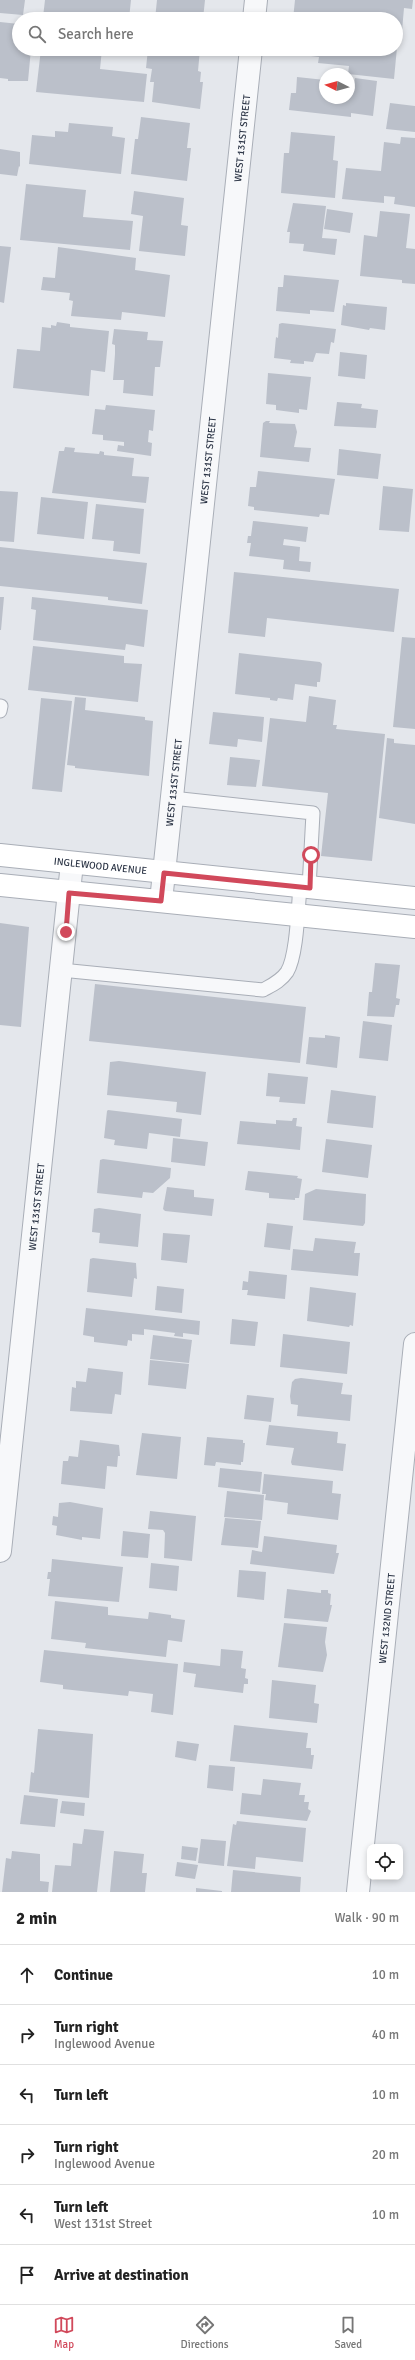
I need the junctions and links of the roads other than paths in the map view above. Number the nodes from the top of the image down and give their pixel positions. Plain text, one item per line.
1 (256, 0) edge
2 (255, 12) edge
3 (250, 56) edge
4 (0, 706) edge
5 (0, 711) edge
6 (172, 798) junction
7 (0, 855) edge
8 (72, 864) junction
9 (164, 873) junction
10 (0, 886) edge
11 (305, 887) junction
12 (69, 893) junction
13 (415, 898) edge
14 (161, 901) junction
15 (297, 915) junction
16 (415, 927) edge
17 (62, 970) junction
18 (415, 1344) edge
19 (0, 1551) edge
20 (358, 1892) edge

1 - 2 street
3 - 6 street, WEST 131ST STREET
4 - 5 lane
6 - 9 street, WEST 131ST STREET
6 - 11 lane
7 - 8 main road, INGLEWOOD AVENUE
8 - 9 main road, INGLEWOOD AVENUE
8 - 12 street, WEST 131ST STREET
9 - 11 main road, INGLEWOOD AVENUE
9 - 14 street, WEST 131ST STREET
10 - 12 main road
11 - 13 main road, INGLEWOOD AVENUE
11 - 15 lane
12 - 14 main road
12 - 17 street, WEST 131ST STREET
14 - 15 main road
15 - 16 main road
15 - 17 lane
17 - 19 street, WEST 131ST STREET
18 - 20 street, WEST 132ND STREET

